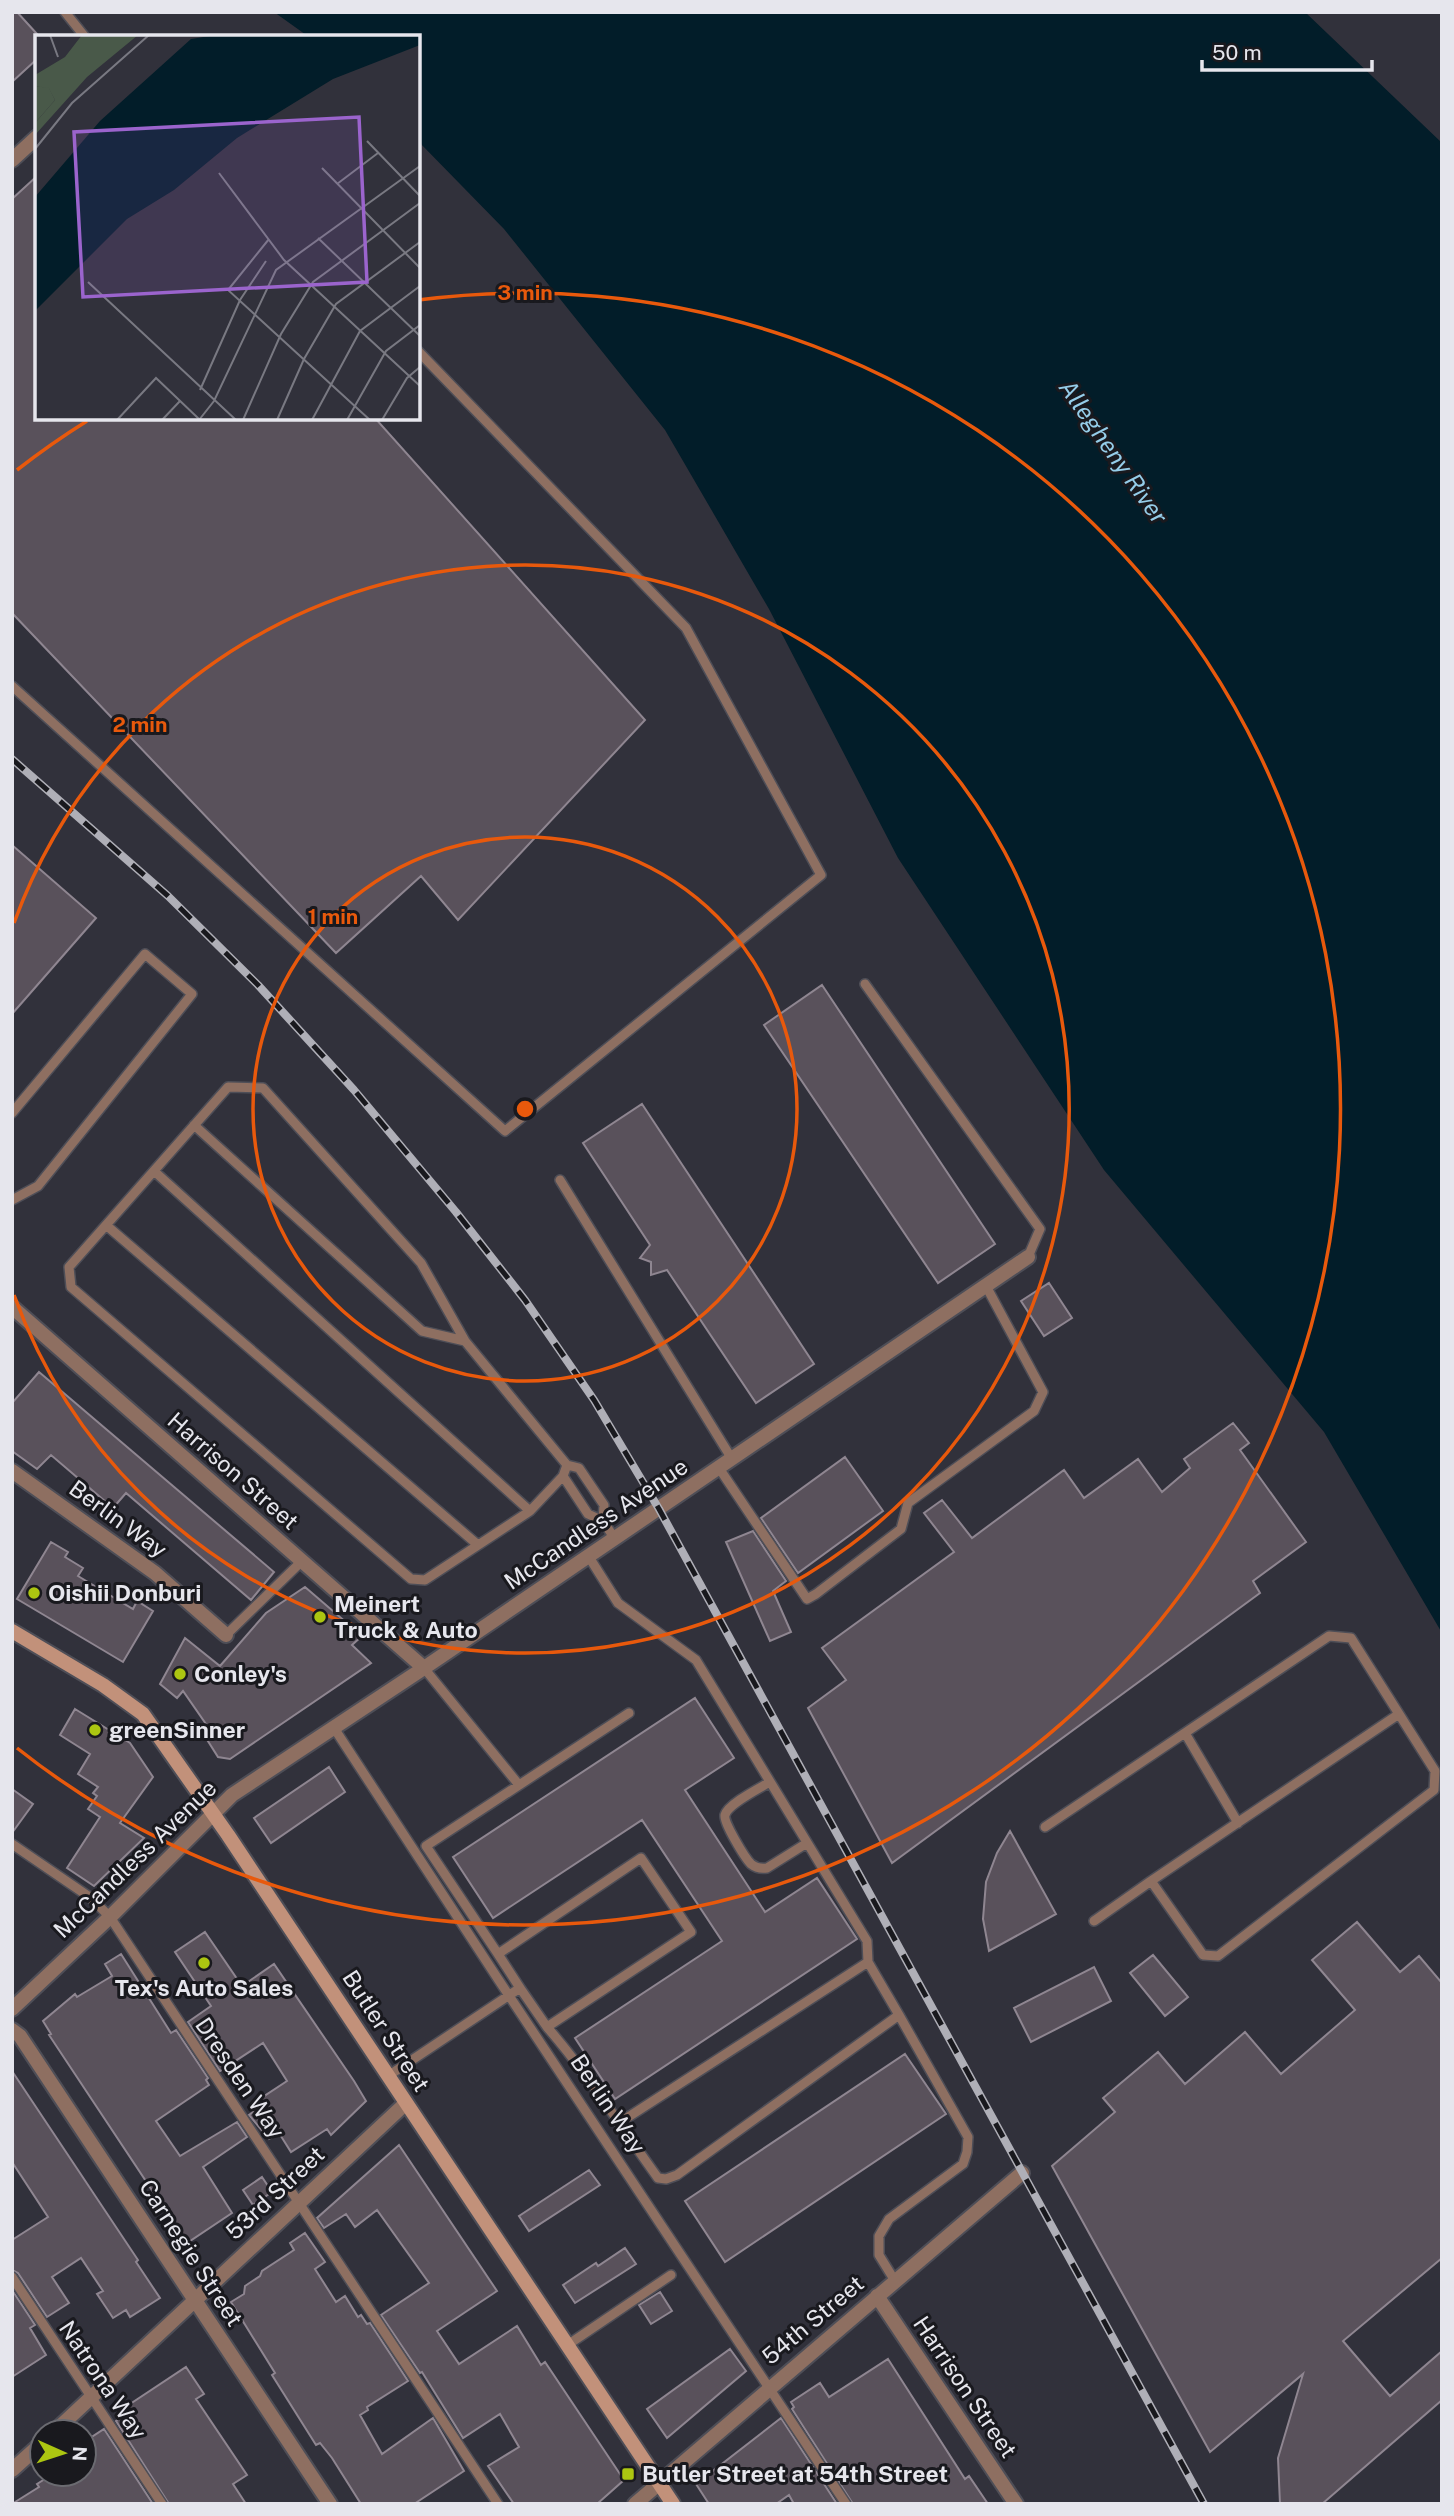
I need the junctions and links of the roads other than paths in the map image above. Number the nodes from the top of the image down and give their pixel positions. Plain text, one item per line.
1 (65, 12) edge
2 (83, 35) edge
3 (35, 138) edge
4 (15, 152) edge
5 (420, 353) edge
6 (12, 686) edge
7 (865, 985) dead end
8 (12, 1113) edge
9 (194, 1125) junction
10 (154, 1171) junction
11 (560, 1180) dead end
12 (12, 1200) edge
13 (106, 1225) junction
14 (1028, 1257) joint
15 (986, 1286) junction
16 (12, 1307) edge
17 (465, 1340) junction
18 (732, 1459) junction
19 (567, 1465) junction
20 (719, 1468) junction
21 (12, 1471) edge
22 (564, 1476) junction
23 (530, 1511) junction
24 (603, 1521) junction
25 (615, 1539) junction
26 (478, 1545) junction
27 (589, 1557) junction
28 (302, 1561) junction
29 (12, 1631) edge
30 (226, 1635) joint
31 (424, 1668) junction
32 (629, 1713) dead end
33 (1399, 1714) junction
34 (334, 1728) junction
35 (1185, 1733) junction
36 (770, 1782) junction
37 (519, 1785) junction
38 (214, 1813) junction
39 (1238, 1823) junction
40 (1045, 1827) dead end
41 (12, 1843) edge
42 (807, 1843) junction
43 (1151, 1881) junction
44 (110, 1917) junction
45 (1094, 1921) dead end
46 (498, 1954) junction
47 (868, 1962) junction
48 (520, 1988) junction
49 (509, 1996) junction
50 (12, 2009) edge
51 (899, 2015) junction
52 (547, 2026) junction
53 (12, 2030) edge
54 (388, 2076) junction
55 (406, 2103) junction
56 (619, 2123) junction
57 (1022, 2173) dead end
58 (299, 2202) junction
59 (671, 2275) dead end
60 (12, 2277) edge
61 (895, 2281) junction
62 (877, 2296) junction
63 (194, 2300) junction
64 (569, 2344) junction
65 (770, 2387) junction
66 (92, 2398) junction
67 (70, 2418) edge
68 (28, 2456) edge
69 (12, 2470) edge
70 (659, 2482) junction
71 (162, 2504) edge
72 (330, 2504) edge
73 (498, 2504) edge
74 (635, 2504) edge
75 (673, 2504) edge
76 (846, 2504) edge
77 (1016, 2504) edge

1 - 2 lane
3 - 4 street
5 - 6 lane
7 - 14 lane
8 - 12 lane
9 - 10 lane
9 - 17 lane
9 - 17 lane
10 - 13 lane
10 - 23 lane
11 - 18 lane
13 - 26 lane
13 - 26 lane
14 - 15 street, McCandless Avenue
15 - 18 street, McCandless Avenue
15 - 20 lane
16 - 28 street, Harrison Street
17 - 19 lane
18 - 20 street, McCandless Avenue
19 - 22 lane
19 - 24 lane
20 - 25 street, McCandless Avenue
21 - 30 street, Berlin Way
22 - 23 lane
22 - 24 lane
23 - 26 lane
24 - 25 lane
25 - 27 street, McCandless Avenue
27 - 31 street, McCandless Avenue
27 - 36 lane
28 - 30 lane
28 - 31 street, Harrison Street
29 - 38 main road, Butler Street
31 - 34 street, McCandless Avenue
31 - 37 lane
32 - 37 lane
33 - 35 lane
33 - 39 lane
33 - 43 lane
34 - 38 street, McCandless Avenue
34 - 49 lane, Berlin Way
35 - 39 lane
35 - 40 lane
36 - 42 lane
36 - 42 lane
37 - 46 lane
38 - 44 street, McCandless Avenue
38 - 54 main road, Butler Street
39 - 43 lane
41 - 44 lane, Dresden Way
42 - 47 lane
43 - 45 lane
44 - 50 street, McCandless Avenue
44 - 58 lane, Dresden Way
46 - 48 lane
46 - 52 lane
47 - 51 lane
47 - 56 lane
48 - 49 lane
48 - 52 lane
49 - 54 lane
49 - 65 lane, Berlin Way
51 - 56 lane
51 - 61 lane
52 - 56 lane
53 - 63 street, Carnegie Street
54 - 55 main road, Butler Street
55 - 58 street, 53rd Street
55 - 64 main road, Butler Street
57 - 61 street, 54th Street
58 - 63 street, 53rd Street
58 - 73 lane, Dresden Way
59 - 64 lane
60 - 66 lane, Natrona Way
61 - 62 street, 54th Street
62 - 65 street, 54th Street
62 - 77 street, Harrison Street
63 - 66 street, 53rd Street
63 - 72 street, Carnegie Street
64 - 70 main road, Butler Street
65 - 70 street, 54th Street
65 - 76 lane, Berlin Way
66 - 67 street, 53rd Street
66 - 71 lane, Natrona Way
68 - 69 street
70 - 74 street, 54th Street
70 - 75 main road, Butler Street

